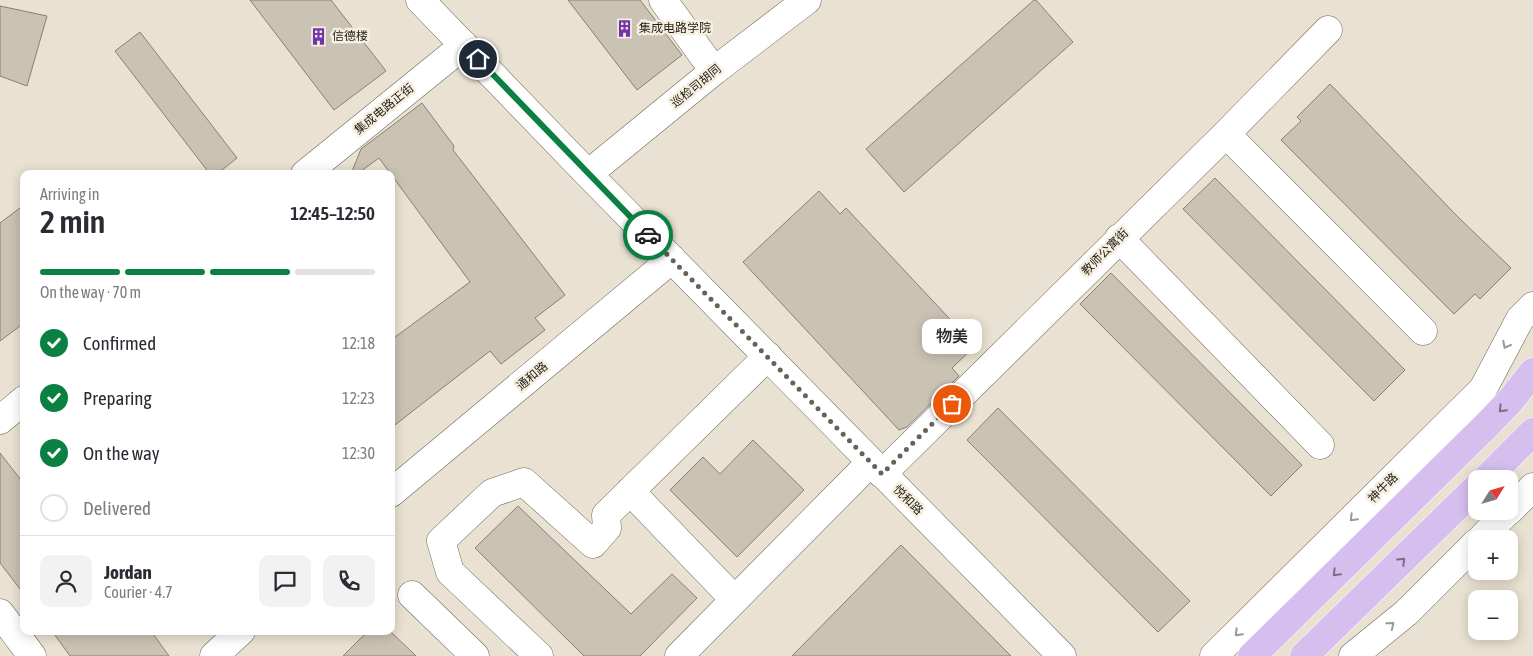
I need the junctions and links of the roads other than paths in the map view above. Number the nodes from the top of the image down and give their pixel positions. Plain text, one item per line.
1 (420, 0) edge
2 (662, 0) edge
3 (806, 0) edge
4 (1328, 30) dead end
5 (464, 45) junction
6 (714, 70) junction
7 (1226, 134) junction
8 (309, 170) edge
9 (588, 174) junction
10 (1119, 238) junction
11 (672, 259) junction
12 (1533, 306) edge
13 (1423, 331) dead end
14 (768, 356) junction
15 (1533, 372) edge
16 (20, 403) edge
17 (0, 420) edge
18 (1533, 432) edge
19 (1320, 445) dead end
20 (876, 468) junction
21 (1495, 470) edge
22 (1533, 487) edge
23 (395, 490) edge
24 (630, 491) junction
25 (1468, 496) edge
26 (1518, 502) edge
27 (1500, 520) edge
28 (1490, 530) edge
29 (1468, 551) edge
30 (412, 595) dead end
31 (734, 599) junction
32 (0, 613) edge
33 (237, 635) edge
34 (32, 656) edge
35 (214, 656) edge
36 (475, 656) edge
37 (539, 656) edge
38 (679, 656) edge
39 (1062, 656) edge
40 (1214, 656) edge
41 (1252, 656) edge
42 (1304, 656) edge
43 (1353, 656) edge

1 - 5 street, 悦和路
2 - 6 street
3 - 6 street, 巡检司胡同
4 - 7 street, 教师公寓街
5 - 8 street, 集成电路正街
5 - 9 street, 悦和路
6 - 9 street, 巡检司胡同
7 - 10 street, 教师公寓街
7 - 13 street
9 - 11 street, 悦和路
10 - 19 street
10 - 20 street, 教师公寓街
11 - 14 street, 悦和路
11 - 23 street, 通和路
12 -> 40 street, 神牛路
14 - 20 street, 悦和路
14 - 24 street
15 -> 41 main road
16 - 17 street
18 - 21 main road
20 - 31 street, 教师公寓街
20 - 39 street, 悦和路
22 - 26 street
24 - 31 street
24 - 37 street
42 -> 25 main road
27 - 28 street
43 -> 29 street
30 - 36 street
31 - 38 street, 教师公寓街
32 - 34 street
33 - 35 street

